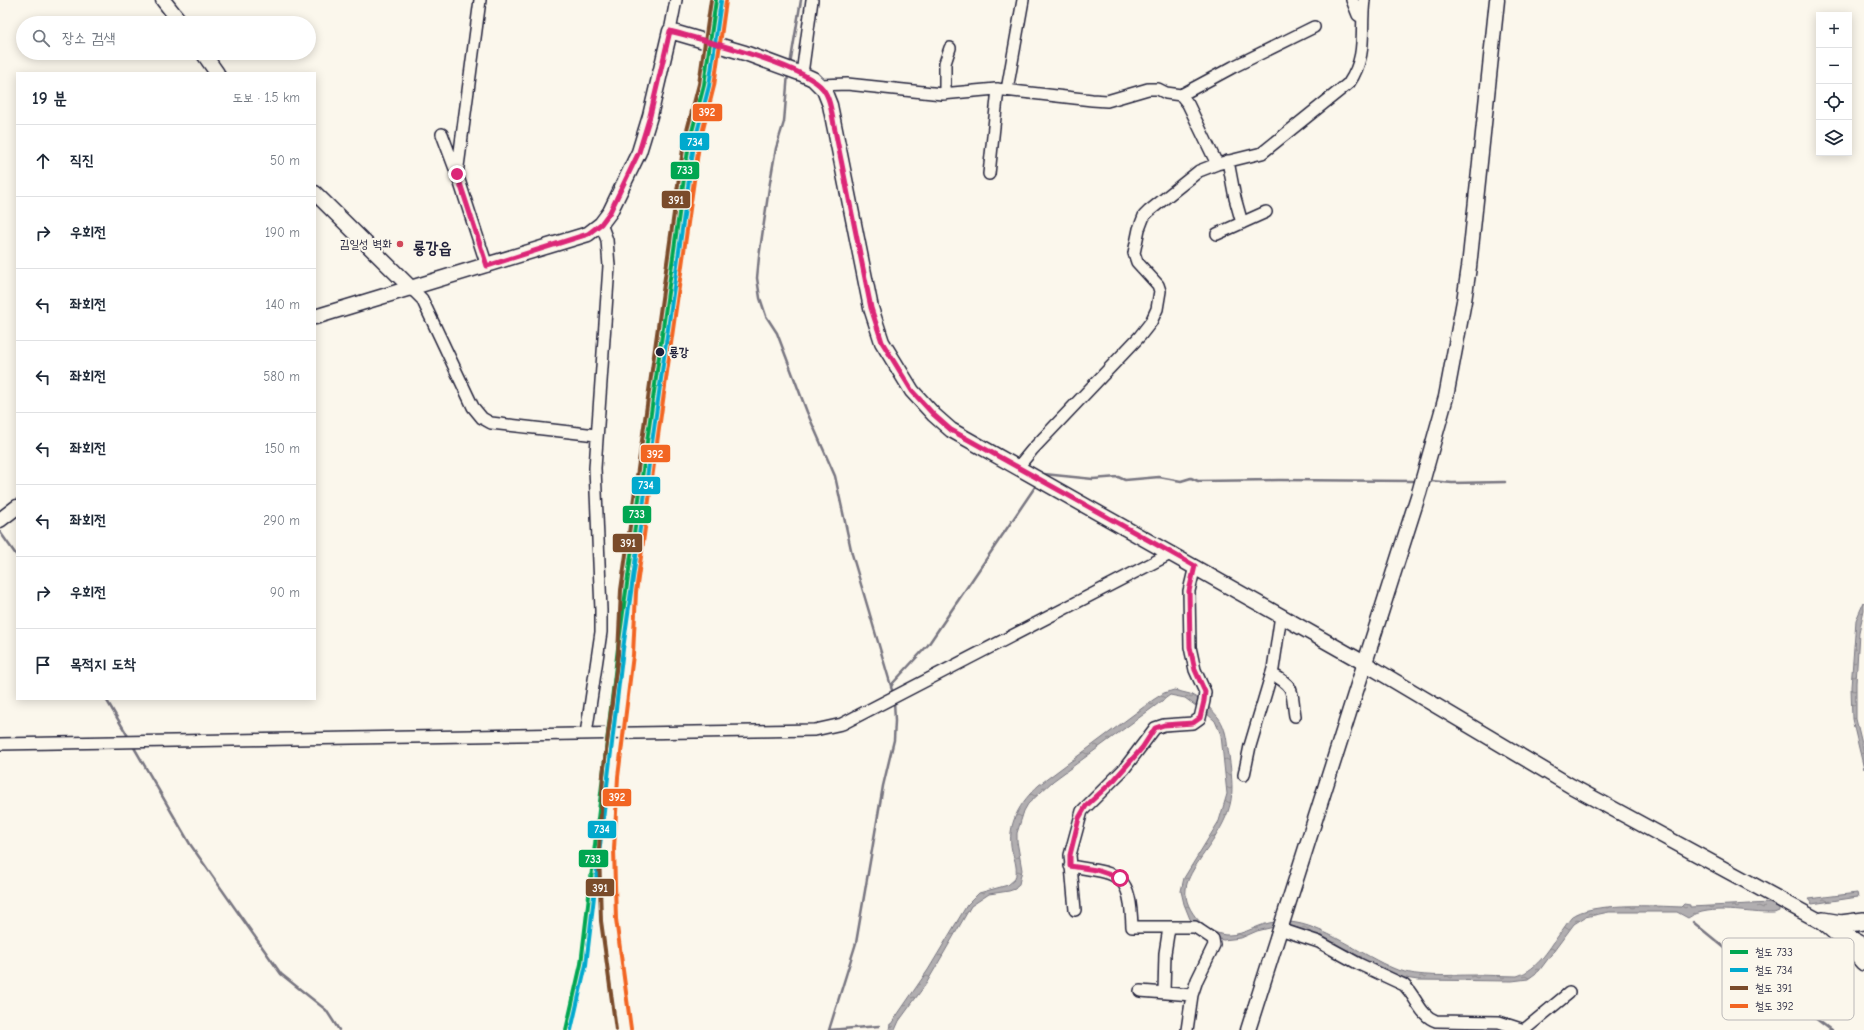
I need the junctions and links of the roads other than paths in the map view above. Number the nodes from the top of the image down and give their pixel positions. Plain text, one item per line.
1 (163, 0) edge
2 (480, 0) edge
3 (676, 0) edge
4 (812, 0) edge
5 (1023, 0) edge
6 (1352, 0) edge
7 (1364, 0) edge
8 (1497, 0) edge
9 (176, 16) edge
10 (1361, 17) junction
11 (1314, 27) dead end
12 (670, 31) junction
13 (950, 48) dead end
14 (208, 60) edge
15 (793, 70) junction
16 (216, 72) edge
17 (818, 85) junction
18 (1003, 90) junction
19 (945, 94) junction
20 (1181, 95) junction
21 (442, 134) dead end
22 (1228, 161) junction
23 (1217, 164) junction
24 (457, 174) junction
25 (989, 174) dead end
26 (316, 194) edge
27 (1266, 212) dead end
28 (1242, 223) junction
29 (601, 224) junction
30 (1217, 234) dead end
31 (487, 266) junction
32 (412, 289) junction
33 (316, 317) edge
34 (596, 435) junction
35 (1018, 467) junction
36 (16, 508) edge
37 (0, 520) edge
38 (1172, 553) junction
39 (1195, 566) junction
40 (1281, 615) junction
41 (1366, 664) junction
42 (1272, 674) junction
43 (1295, 716) dead end
44 (586, 734) junction
45 (0, 744) edge
46 (1244, 775) dead end
47 (1070, 866) junction
48 (1075, 910) dead end
49 (1823, 921) junction
50 (1864, 921) edge
51 (1281, 924) junction
52 (1169, 928) junction
53 (1843, 938) edge
54 (1852, 938) edge
55 (1854, 939) edge
56 (1864, 945) edge
57 (1854, 950) edge
58 (1864, 962) edge
59 (1140, 991) dead end
60 (1164, 992) junction
61 (1569, 993) dead end
62 (1192, 994) junction
63 (1187, 1030) edge
64 (1248, 1030) edge

1 - 9 main road
2 - 24 street
3 - 12 street
4 - 15 street
5 - 18 street
6 - 10 street
7 - 10 street
8 - 41 main road
10 - 22 street
11 - 20 street
12 - 15 main road
12 - 29 main road
13 - 19 street
14 - 16 main road
15 - 17 main road
17 - 19 street
17 - 35 main road
18 - 19 street
18 - 20 street
18 - 25 street
20 - 23 street
21 - 24 street
22 - 23 street
22 - 28 street
23 - 35 street
24 - 31 street
26 - 32 main road
27 - 28 street
28 - 30 street
29 - 31 main road
29 - 34 street
31 - 32 main road
32 - 33 main road
32 - 34 street
34 - 44 street
35 - 38 main road
36 - 37 main road
38 - 39 main road
38 - 44 street
39 - 40 main road
39 - 47 street
40 - 41 main road
40 - 42 street
41 - 49 main road
41 - 51 main road
42 - 43 street
42 - 46 street
44 - 45 street
47 - 48 street
47 - 52 street
49 - 50 highway
49 - 53 highway
49 - 54 main road
51 - 61 street
51 - 64 main road
52 - 60 street
52 - 62 street
55 - 56 main road
57 - 58 highway
59 - 60 street
60 - 62 street
62 - 63 street

